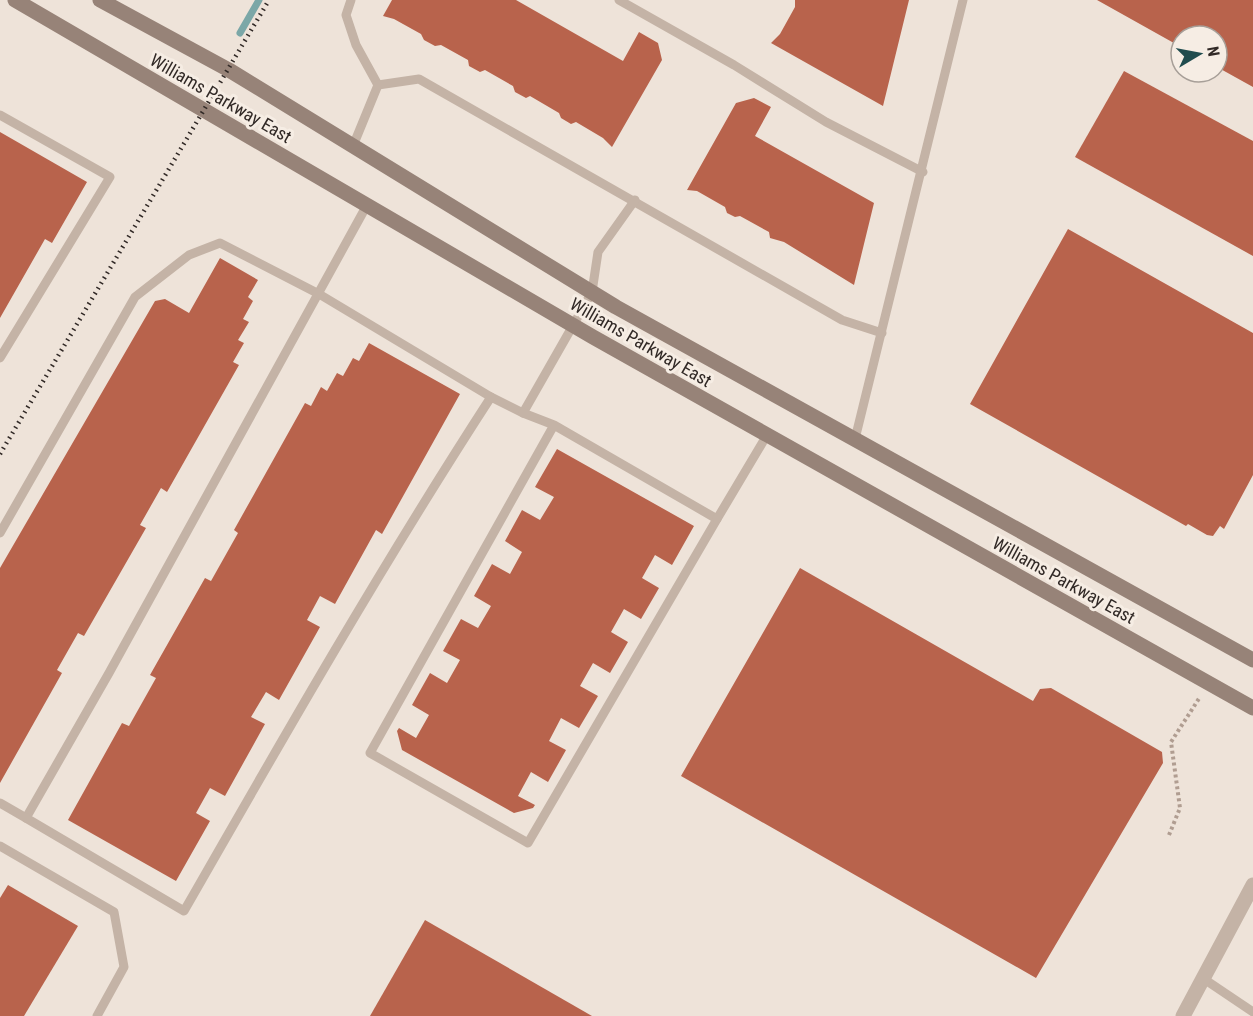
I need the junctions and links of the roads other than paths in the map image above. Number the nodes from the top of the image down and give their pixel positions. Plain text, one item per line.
1 (15, 0) edge
2 (100, 0) edge
3 (351, 0) edge
4 (619, 0) edge
5 (963, 0) edge
6 (378, 85) junction
7 (0, 115) edge
8 (353, 146) junction
9 (923, 172) junction
10 (635, 200) junction
11 (367, 205) junction
12 (592, 292) junction
13 (319, 294) junction
14 (573, 325) junction
15 (882, 333) junction
16 (0, 358) edge
17 (491, 397) junction
18 (523, 413) junction
19 (554, 425) junction
20 (767, 435) junction
21 (855, 439) junction
22 (717, 519) junction
23 (0, 532) edge
24 (1253, 660) edge
25 (1253, 708) edge
26 (0, 803) edge
27 (26, 818) junction
28 (0, 846) edge
29 (1253, 885) edge
30 (1204, 979) junction
31 (1253, 1012) edge
32 (97, 1016) edge
33 (1183, 1016) edge

1 - 11 main road, Williams Parkway East
2 - 8 main road, Williams Parkway East
3 - 6 lane
4 - 9 lane
5 - 9 lane
6 - 8 lane
6 - 10 lane
7 - 16 lane
8 - 12 main road, Williams Parkway East
9 - 15 lane
10 - 12 lane
10 - 15 lane
11 - 13 lane
11 - 14 main road, Williams Parkway East
12 - 14 lane
12 - 21 main road, Williams Parkway East
13 - 17 lane
13 - 23 lane
13 - 27 lane
14 - 18 lane
14 - 20 main road, Williams Parkway East
15 - 21 lane
17 - 18 lane
17 - 27 lane
18 - 19 lane
19 - 22 lane
19 - 22 lane
20 - 22 lane
20 - 25 main road, Williams Parkway East
21 - 24 main road, Williams Parkway East
26 - 27 lane
28 - 32 lane
29 - 30 street
30 - 31 lane
30 - 33 street

